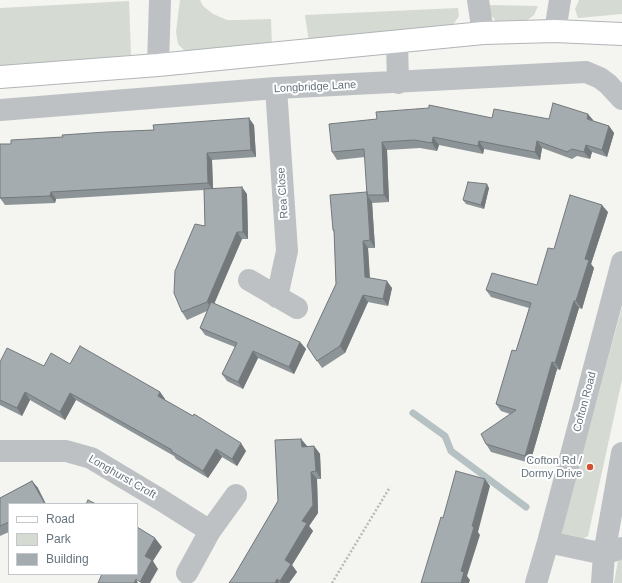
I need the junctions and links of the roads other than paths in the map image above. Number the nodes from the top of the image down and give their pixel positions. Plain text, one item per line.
1 (160, 0) edge
2 (478, 0) edge
3 (560, 0) edge
4 (555, 31) junction
5 (483, 33) junction
6 (622, 34) edge
7 (397, 42) junction
8 (158, 65) junction
9 (0, 77) edge
10 (398, 83) junction
11 (276, 88) junction
12 (622, 99) edge
13 (0, 110) edge
14 (622, 262) edge
15 (249, 280) dead end
16 (277, 297) junction
17 (297, 308) dead end
18 (0, 451) edge
19 (622, 453) edge
20 (236, 494) dead end
21 (210, 531) junction
22 (548, 542) junction
23 (613, 551) edge
24 (187, 573) dead end
25 (536, 583) edge
26 (602, 583) edge

1 - 8 street
2 - 5 street
3 - 4 street
4 - 5 main road
4 - 6 main road
5 - 7 main road
7 - 8 main road
7 - 10 street
8 - 9 main road
10 - 11 street, Longbridge Lane
10 - 12 street, Longbridge Lane
11 - 13 street, Longbridge Lane
11 - 16 street, Rea Close
14 - 22 street, Cofton Road
15 - 16 street
16 - 17 street
18 - 21 street, Longhurst Croft
19 - 23 street
20 - 21 street
21 - 24 street
22 - 23 street
22 - 25 street, Cofton Road
23 - 26 street

